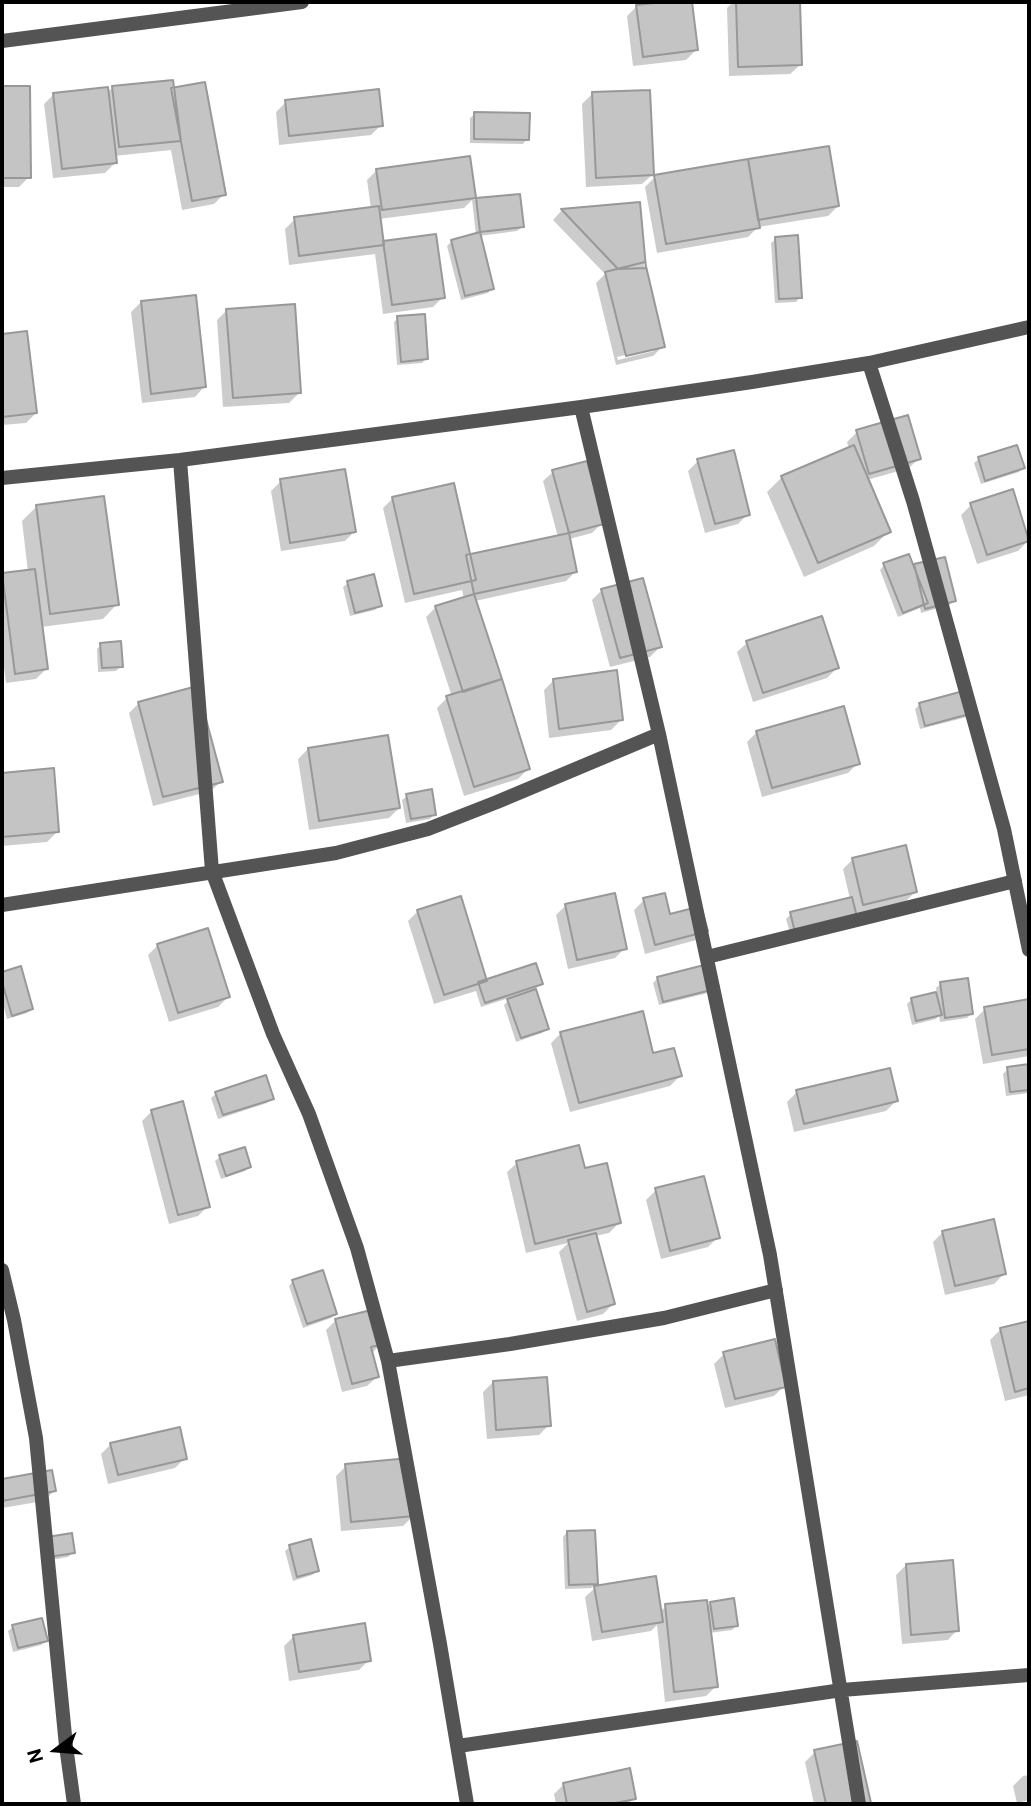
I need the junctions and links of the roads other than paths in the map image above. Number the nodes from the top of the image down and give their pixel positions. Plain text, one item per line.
1 (302, 2) edge
2 (2, 41) edge
3 (1029, 327) edge
4 (869, 363) junction
5 (581, 407) junction
6 (180, 460) junction
7 (2, 478) edge
8 (659, 734) junction
9 (212, 871) junction
10 (1015, 881) junction
11 (2, 905) edge
12 (1029, 950) edge
13 (707, 957) junction
14 (2, 1270) edge
15 (776, 1290) junction
16 (388, 1361) junction
17 (1029, 1675) edge
18 (842, 1690) junction
19 (458, 1746) junction
20 (74, 1804) edge
21 (467, 1804) edge
22 (859, 1804) edge

1 - 2 street
3 - 4 street
4 - 5 street
4 - 10 street
5 - 6 street
5 - 8 street
6 - 7 street
6 - 9 street
8 - 9 street
8 - 13 street
9 - 11 street
9 - 16 street
10 - 12 street
10 - 13 street
13 - 15 street
14 - 20 street
15 - 16 street
15 - 18 street
16 - 19 street
17 - 18 street
18 - 19 street
18 - 22 street
19 - 21 street

